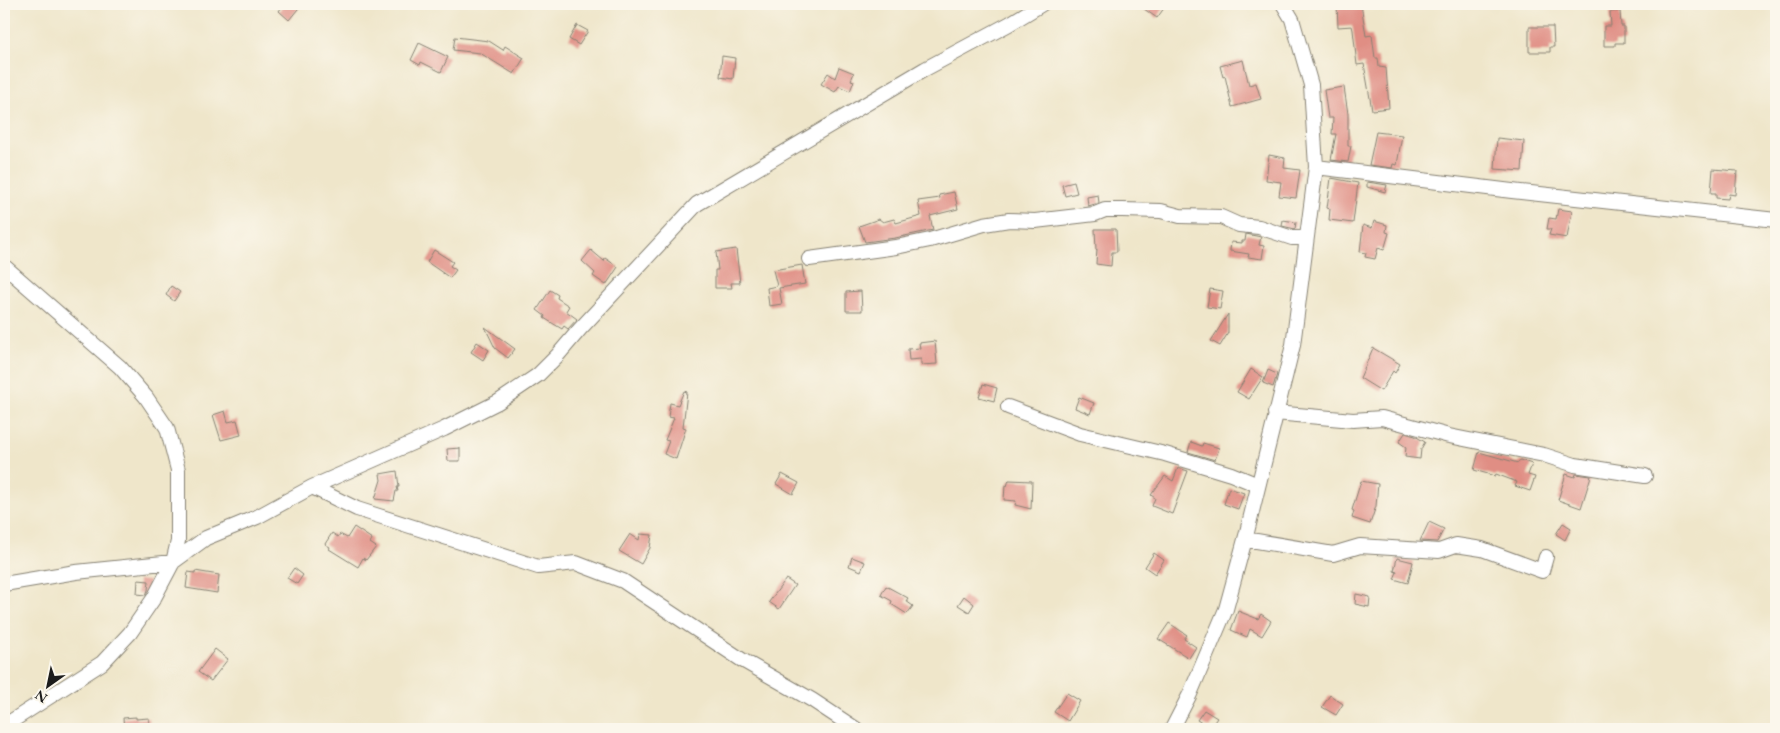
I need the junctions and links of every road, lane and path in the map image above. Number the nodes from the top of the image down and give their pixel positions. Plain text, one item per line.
1 (1042, 4) edge
2 (1283, 4) edge
3 (1316, 167) junction
4 (1776, 220) edge
5 (1306, 238) junction
6 (810, 259) dead end
7 (4, 266) edge
8 (1008, 407) dead end
9 (1275, 413) junction
10 (1645, 476) dead end
11 (1258, 485) junction
12 (312, 487) junction
13 (1245, 539) junction
14 (1546, 557) dead end
15 (173, 562) junction
16 (4, 584) edge
17 (4, 726) edge
18 (856, 729) edge
19 (1172, 729) edge

1 - 12 street
2 - 3 street
3 - 4 street
3 - 5 street
5 - 6 street
5 - 9 street
7 - 15 street
8 - 11 street
9 - 10 street
9 - 11 street
11 - 13 street
12 - 15 street
12 - 18 street
13 - 14 street
13 - 19 street
15 - 16 street
15 - 17 street

